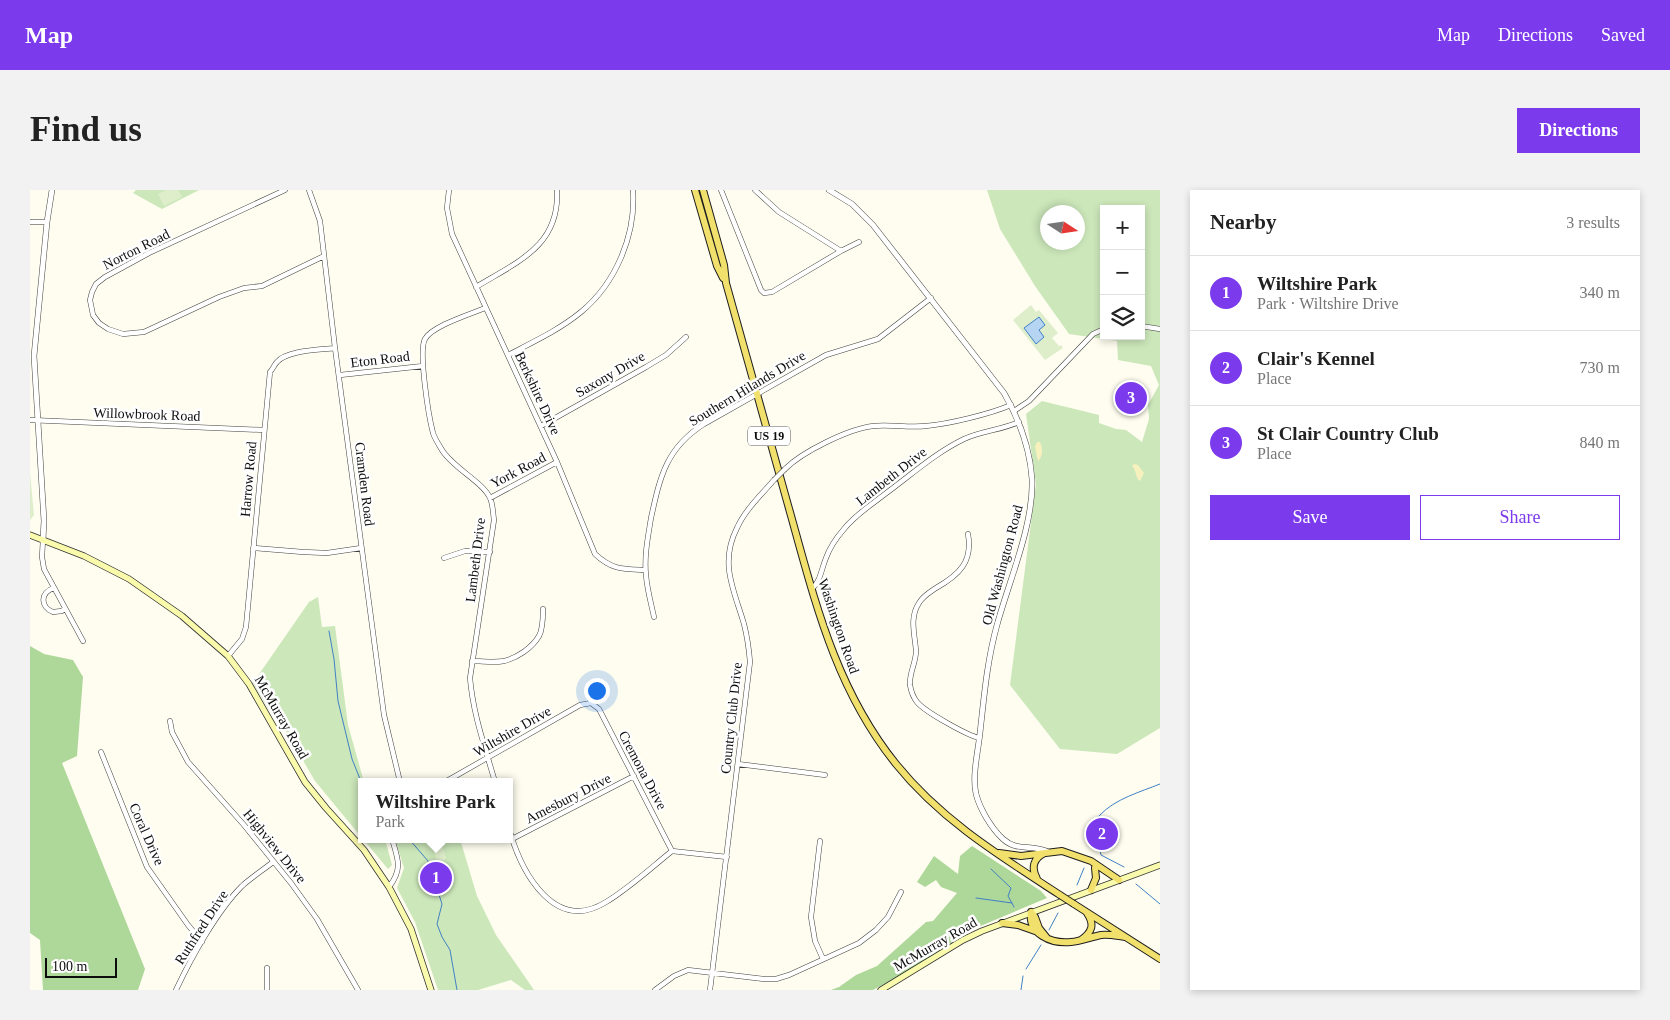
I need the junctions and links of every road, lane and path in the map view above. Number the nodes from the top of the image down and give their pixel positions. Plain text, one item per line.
1 (52, 190) edge
2 (285, 190) edge
3 (309, 190) edge
4 (449, 190) edge
5 (557, 190) edge
6 (633, 190) edge
7 (695, 190) edge
8 (703, 190) edge
9 (721, 190) edge
10 (755, 190) edge
11 (830, 190) edge
12 (30, 222) edge
13 (47, 222) junction
14 (859, 242) dead end
15 (841, 251) junction
16 (324, 256) junction
17 (726, 283) junction
18 (476, 287) junction
19 (931, 298) junction
20 (485, 308) junction
21 (1145, 326) edge
22 (1160, 328) edge
23 (1100, 331) edge
24 (686, 336) dead end
25 (335, 348) junction
26 (508, 355) junction
27 (422, 366) junction
28 (340, 375) junction
29 (757, 394) junction
30 (1011, 405) junction
31 (1014, 412) junction
32 (30, 420) edge
33 (38, 420) junction
34 (1019, 422) junction
35 (541, 426) junction
36 (264, 430) junction
37 (557, 462) junction
38 (490, 498) junction
39 (968, 534) dead end
40 (30, 535) edge
41 (43, 539) junction
42 (253, 548) junction
43 (361, 548) junction
44 (490, 552) junction
45 (444, 558) dead end
46 (645, 570) junction
47 (54, 588) junction
48 (812, 589) junction
49 (65, 608) junction
50 (543, 609) dead end
51 (654, 617) dead end
52 (83, 641) dead end
53 (228, 656) junction
54 (472, 661) junction
55 (590, 703) joint
56 (170, 721) dead end
57 (979, 738) junction
58 (101, 752) dead end
59 (488, 757) junction
60 (738, 764) junction
61 (825, 775) dead end
62 (634, 776) junction
63 (399, 778) edge
64 (452, 778) edge
65 (494, 778) edge
66 (513, 838) edge
67 (820, 841) dead end
68 (513, 842) edge
69 (393, 843) edge
70 (672, 851) junction
71 (1048, 852) junction
72 (995, 853) junction
73 (727, 857) junction
74 (1085, 860) junction
75 (273, 862) junction
76 (1160, 865) edge
77 (1094, 868) junction
78 (1038, 880) junction
79 (1119, 880) junction
80 (389, 887) junction
81 (1091, 890) junction
82 (901, 892) dead end
83 (1031, 912) junction
84 (1087, 912) junction
85 (1002, 923) junction
86 (1035, 931) junction
87 (1125, 936) junction
88 (1047, 938) junction
89 (1081, 940) junction
90 (202, 942) junction
91 (823, 959) junction
92 (1160, 959) edge
93 (267, 968) dead end
94 (713, 972) junction
95 (176, 990) edge
96 (267, 990) edge
97 (358, 990) edge
98 (430, 990) edge
99 (655, 990) edge
100 (710, 990) edge
101 (881, 990) edge

1 - 13 street
2 - 16 street, Norton Road
3 - 16 street, Cramden Road
4 - 18 street, Berkshire Drive
5 - 18 street
6 - 26 street
7 - 17 main road, Washington Road / US 19
8 - 17 main road, Washington Road / US 19
9 - 15 street
10 - 15 street
11 - 19 street, Old Washington Road
12 - 13 street
13 - 33 street
14 - 15 street
16 - 25 street, Cramden Road
17 - 29 main road, Washington Road / US 19
18 - 20 street, Berkshire Drive
19 - 29 street, Southern Hilands Drive
19 - 30 street, Old Washington Road
20 - 26 street, Berkshire Drive
20 - 27 street
21 - 22 street
23 - 31 street
24 - 35 street, Saxony Drive
25 - 28 street, Cramden Road
25 - 36 street, Harrow Road
26 - 35 street, Berkshire Drive
27 - 28 street, Eton Road
27 - 38 street
28 - 43 street, Cramden Road
29 - 46 street, Southern Hilands Drive
29 - 48 main road, Washington Road / US 19
30 - 31 street, Old Washington Road
30 - 60 street, Country Club Drive, bridge
31 - 34 street, Old Washington Road
32 - 33 street, Willowbrook Road
33 - 36 street, Willowbrook Road
33 - 41 street
34 - 48 street, Lambeth Drive
34 - 57 street, Old Washington Road
35 - 37 street, Berkshire Drive
36 - 42 street, Harrow Road
37 - 38 street, York Road
37 - 46 street, Berkshire Drive
38 - 44 street, Lambeth Drive
39 - 57 street
40 - 41 main road, McMurray Road
41 - 47 street
41 - 53 main road, McMurray Road
42 - 43 street
42 - 53 street, Harrow Road
43 - 63 street, Cramden Road
44 - 45 street
44 - 54 street, Lambeth Drive
46 - 51 street, Southern Hilands Drive
47 - 49 street
47 - 49 street
48 - 72 main road, Washington Road / US 19
49 - 52 street
50 - 54 street
53 - 80 main road, McMurray Road
54 - 59 street, Lambeth Drive
55 - 59 street, Wiltshire Drive
55 - 62 street, Cremona Drive
56 - 75 street, Highview Drive
57 - 71 street, Old Washington Road
58 - 90 street, Coral Drive
59 - 64 street, Wiltshire Drive
59 - 65 street, Lambeth Drive
60 - 61 street
60 - 73 street, Country Club Drive
62 - 66 street, Amesbury Drive
62 - 70 street, Cremona Drive
67 - 91 street
68 - 70 street
69 - 80 street
70 - 73 street
71 - 72 main road
71 - 74 main road
71 - 78 main road
72 - 78 main road, Washington Road / US 19
73 - 94 street, Country Club Drive
74 - 77 main road
74 - 79 main road
75 - 90 street, Ruthfred Drive
75 - 97 street, Highview Drive
76 - 79 main road, McMurray Road
77 - 79 main road
77 - 81 main road
78 - 84 main road, Washington Road / US 19, bridge
79 - 81 main road, McMurray Road
80 - 98 main road, McMurray Road
81 - 83 main road, McMurray Road
82 - 91 street
83 - 85 main road, McMurray Road
83 - 86 main road
83 - 88 main road
84 - 87 main road, Washington Road / US 19
84 - 89 main road
85 - 86 main road
85 - 101 main road, McMurray Road
86 - 88 main road
87 - 89 main road
87 - 92 main road, Washington Road / US 19
88 - 89 main road
90 - 95 street, Ruthfred Drive
91 - 94 street
93 - 96 street
94 - 99 street
94 - 100 street, Country Club Drive

